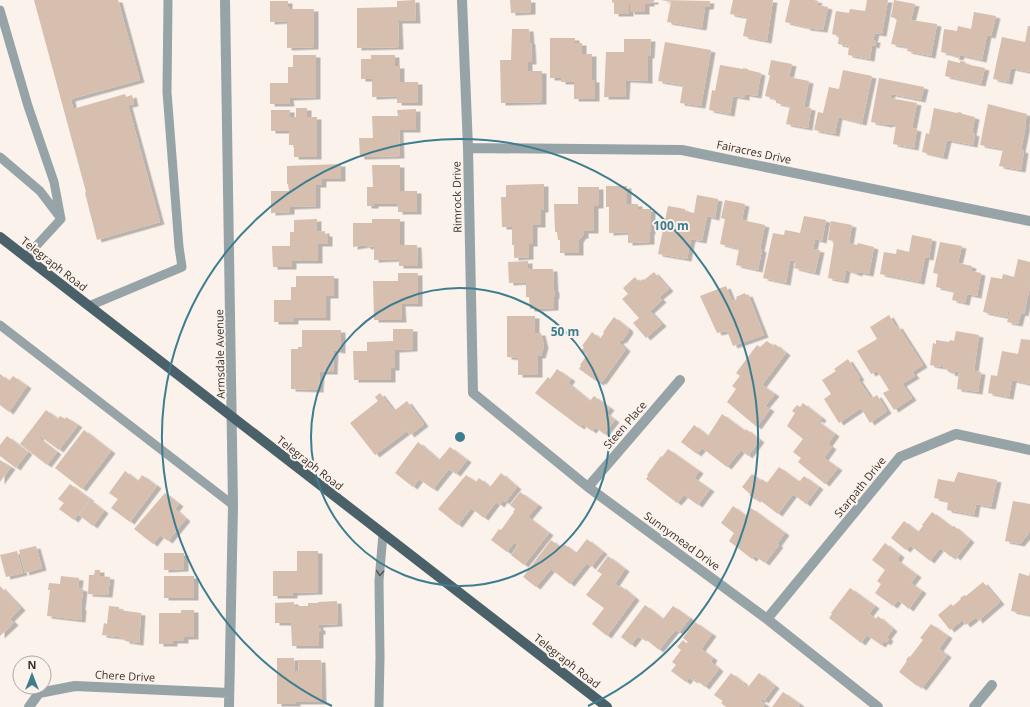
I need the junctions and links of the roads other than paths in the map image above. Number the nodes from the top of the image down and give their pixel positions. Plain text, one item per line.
1 (168, 0) edge
2 (225, 0) edge
3 (462, 0) edge
4 (0, 10) edge
5 (468, 148) junction
6 (0, 157) edge
7 (61, 219) junction
8 (1030, 221) edge
9 (0, 237) edge
10 (26, 258) junction
11 (89, 306) junction
12 (0, 324) edge
13 (680, 380) dead end
14 (473, 393) joint
15 (233, 418) junction
16 (1030, 450) edge
17 (588, 487) junction
18 (233, 505) junction
19 (383, 534) junction
20 (767, 619) junction
21 (992, 685) dead end
22 (229, 693) junction
23 (29, 707) edge
24 (229, 707) edge
25 (379, 707) edge
26 (607, 707) edge
27 (878, 707) edge
28 (974, 707) edge

1 - 11 lane
2 - 15 street, Armsdale Avenue
3 - 5 street, Rimrock Drive
4 - 7 lane
5 - 8 street, Fairacres Drive
5 - 14 street, Rimrock Drive
6 - 7 lane
7 - 10 lane
9 - 10 main road, Telegraph Road
10 - 11 main road, Telegraph Road
11 - 15 main road, Telegraph Road
12 - 18 lane
13 - 17 street, Steen Place
14 - 17 street, Sunnymead Drive
15 - 18 street, Armsdale Avenue
15 - 19 main road, Telegraph Road
16 - 20 street, Starpath Drive
17 - 20 street, Sunnymead Drive
18 - 22 street, Armsdale Avenue
19 -> 25 lane
19 - 26 main road, Telegraph Road
20 - 27 street, Sunnymead Drive
21 - 28 street
22 - 23 street, Chere Drive
22 - 24 street, Armsdale Avenue

